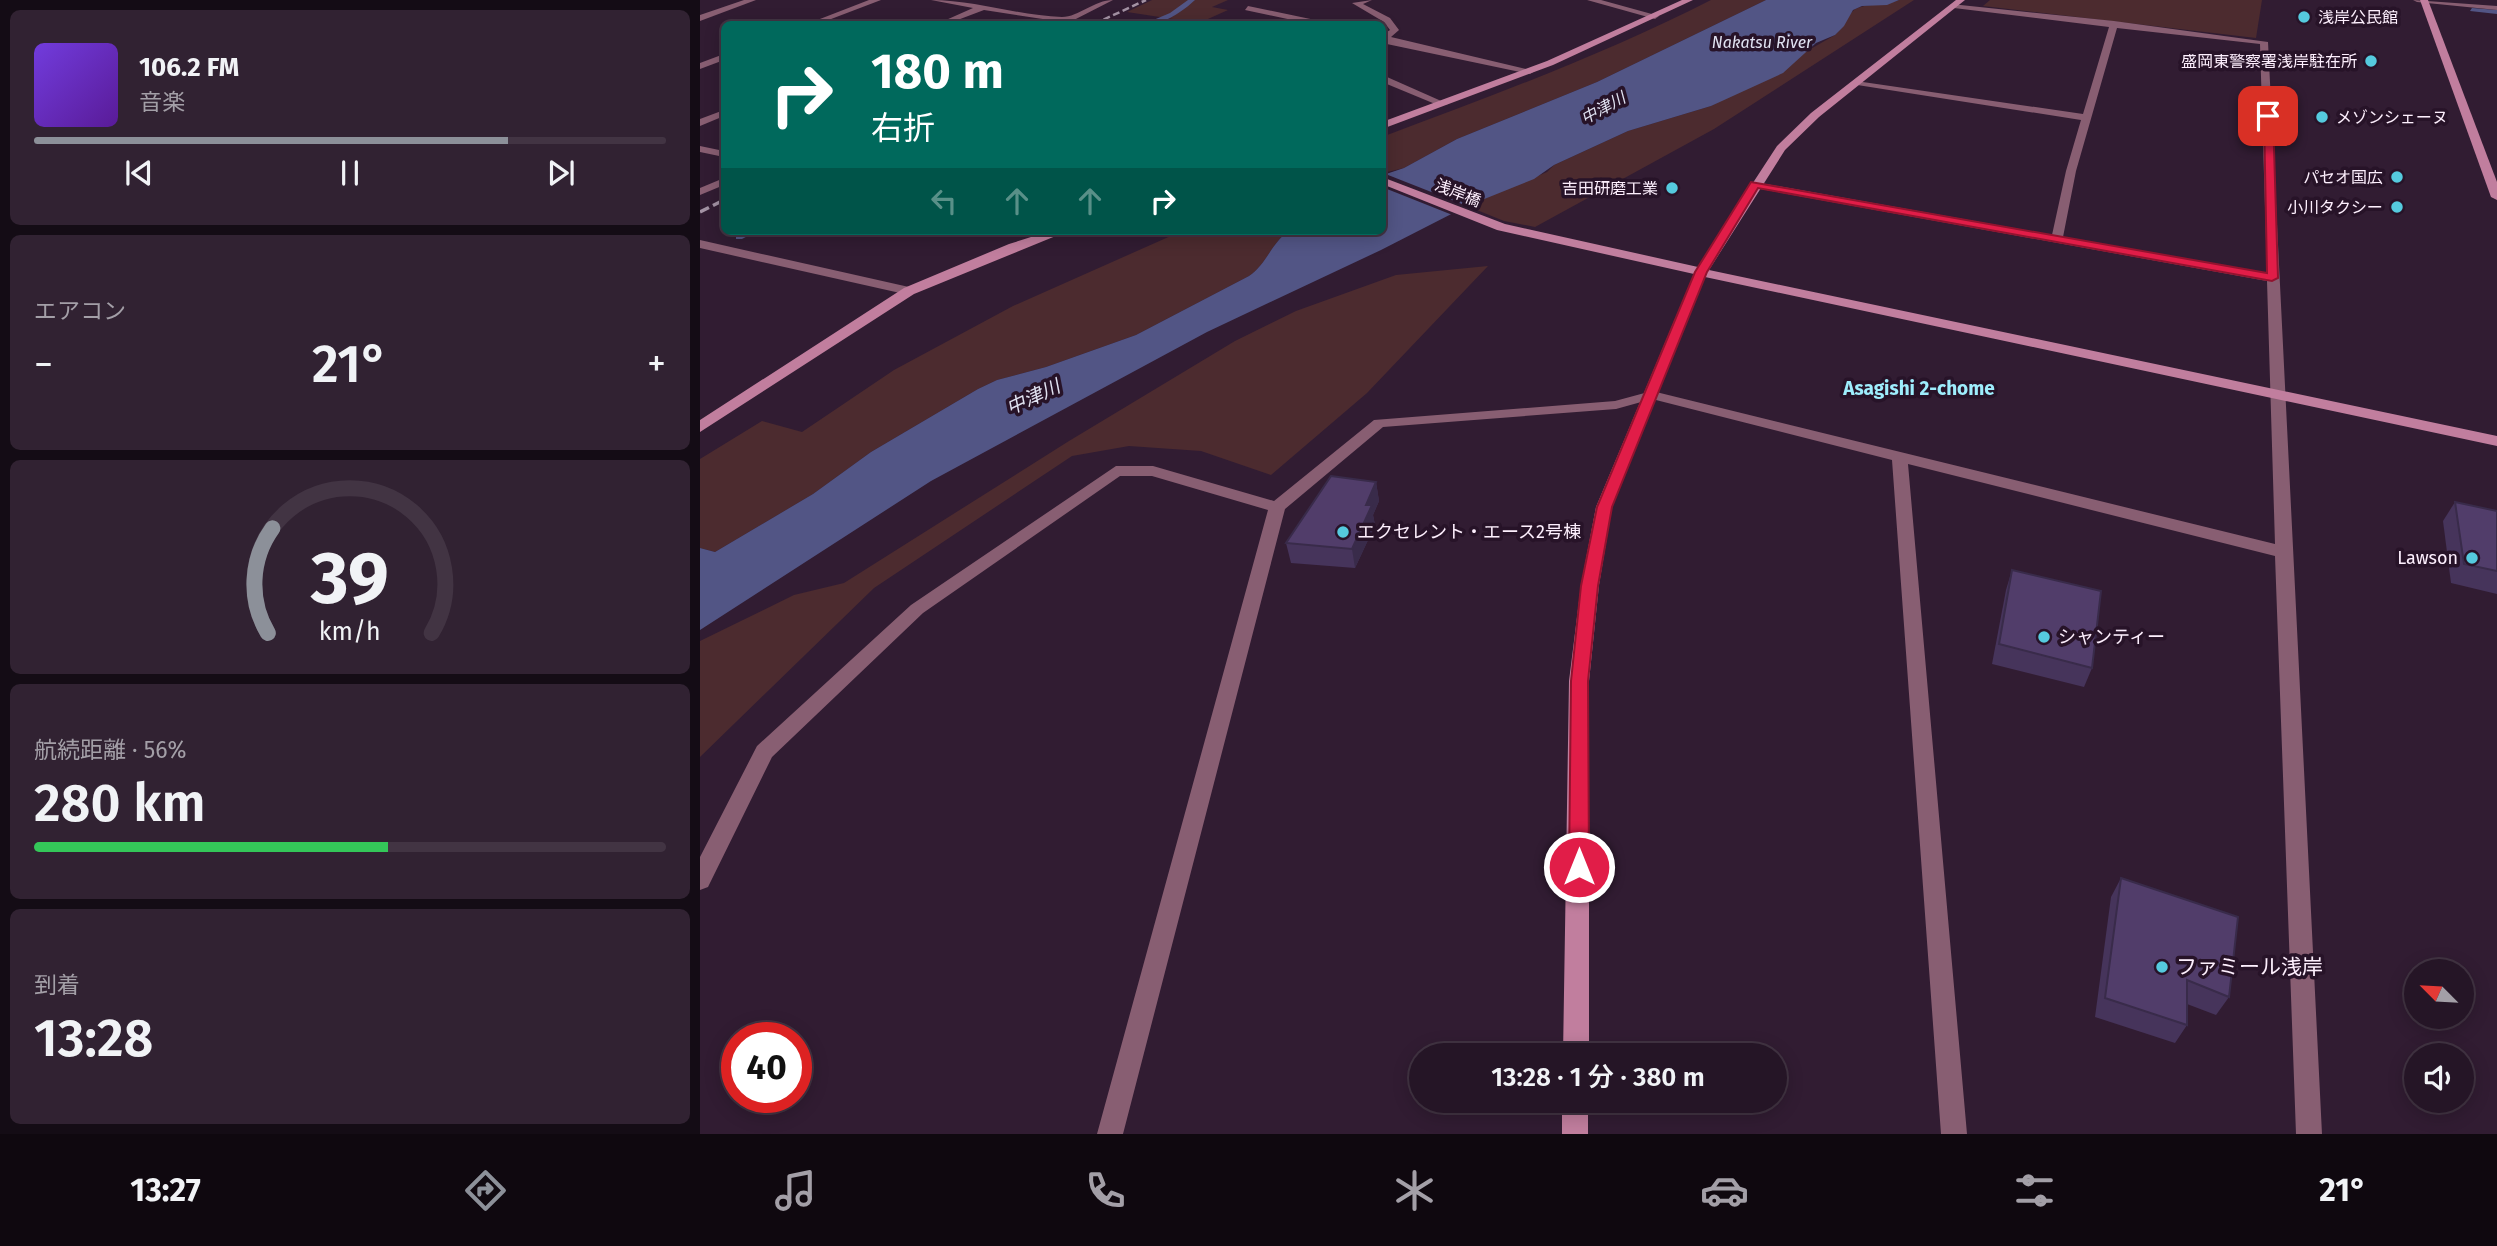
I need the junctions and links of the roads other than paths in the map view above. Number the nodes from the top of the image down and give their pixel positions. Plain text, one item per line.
1 (752, 0) edge
2 (877, 0) edge
3 (934, 0) edge
4 (1001, 0) edge
5 (1110, 0) edge
6 (1368, 0) edge
7 (1591, 0) edge
8 (1689, 0) edge
9 (2417, 0) edge
10 (2424, 0) edge
11 (1352, 2) edge
12 (1957, 3) edge
13 (984, 7) junction
14 (1248, 8) dead end
15 (2497, 8) edge
16 (1655, 16) junction
17 (700, 18) edge
18 (1067, 20) joint
19 (819, 21) edge
20 (949, 21) edge
21 (1306, 21) edge
22 (2114, 24) junction
23 (1386, 37) edge
24 (1386, 39) edge
25 (721, 58) edge
26 (700, 66) edge
27 (1530, 71) junction
28 (1386, 80) edge
29 (1856, 84) junction
30 (1443, 104) junction
31 (721, 114) edge
32 (2088, 118) junction
33 (700, 123) edge
34 (1386, 125) edge
35 (700, 149) edge
36 (721, 153) edge
37 (721, 182) edge
38 (1386, 182) edge
39 (1755, 185) junction
40 (700, 192) edge
41 (2497, 197) edge
42 (1050, 235) edge
43 (2057, 238) junction
44 (700, 244) edge
45 (1701, 272) junction
46 (2272, 278) junction
47 (909, 291) junction
48 (1652, 395) junction
49 (2277, 395) junction
50 (700, 427) edge
51 (2497, 441) edge
52 (1900, 458) junction
53 (1278, 507) junction
54 (2283, 552) junction
55 (700, 880) edge
56 (1576, 1043) edge
57 (1575, 1113) edge
58 (1110, 1134) edge
59 (1575, 1134) edge
60 (1954, 1134) edge
61 (2309, 1134) edge

1 - 17 street
2 - 19 street
3 - 13 street
4 - 13 street
5 - 18 street
6 - 11 street
7 - 16 street
8 - 16 street
9 - 10 street
10 - 15 street
10 - 41 street
11 - 23 street
12 - 22 street
12 - 29 street
13 - 18 street
13 - 20 street
14 - 21 street
16 - 27 street
22 - 32 street
22 - 46 street
24 - 27 street
25 - 26 street
27 - 30 street
28 - 30 street
29 - 32 street
29 - 39 street
30 - 34 street
31 - 33 street
32 - 43 street
35 - 36 street
37 - 40 street
38 - 45 street, 浅岸橋
39 - 43 street
39 - 45 street
42 - 47 street
43 - 46 street
44 - 47 street
45 - 48 street
45 - 49 street, 浅岸橋
46 - 49 street
47 - 50 street
48 - 52 street
48 - 53 street
48 - 56 street
49 - 51 street, 浅岸橋
49 - 54 street
52 - 54 street
52 - 60 street
53 - 55 street
53 - 58 street
54 - 61 street
57 - 59 street

